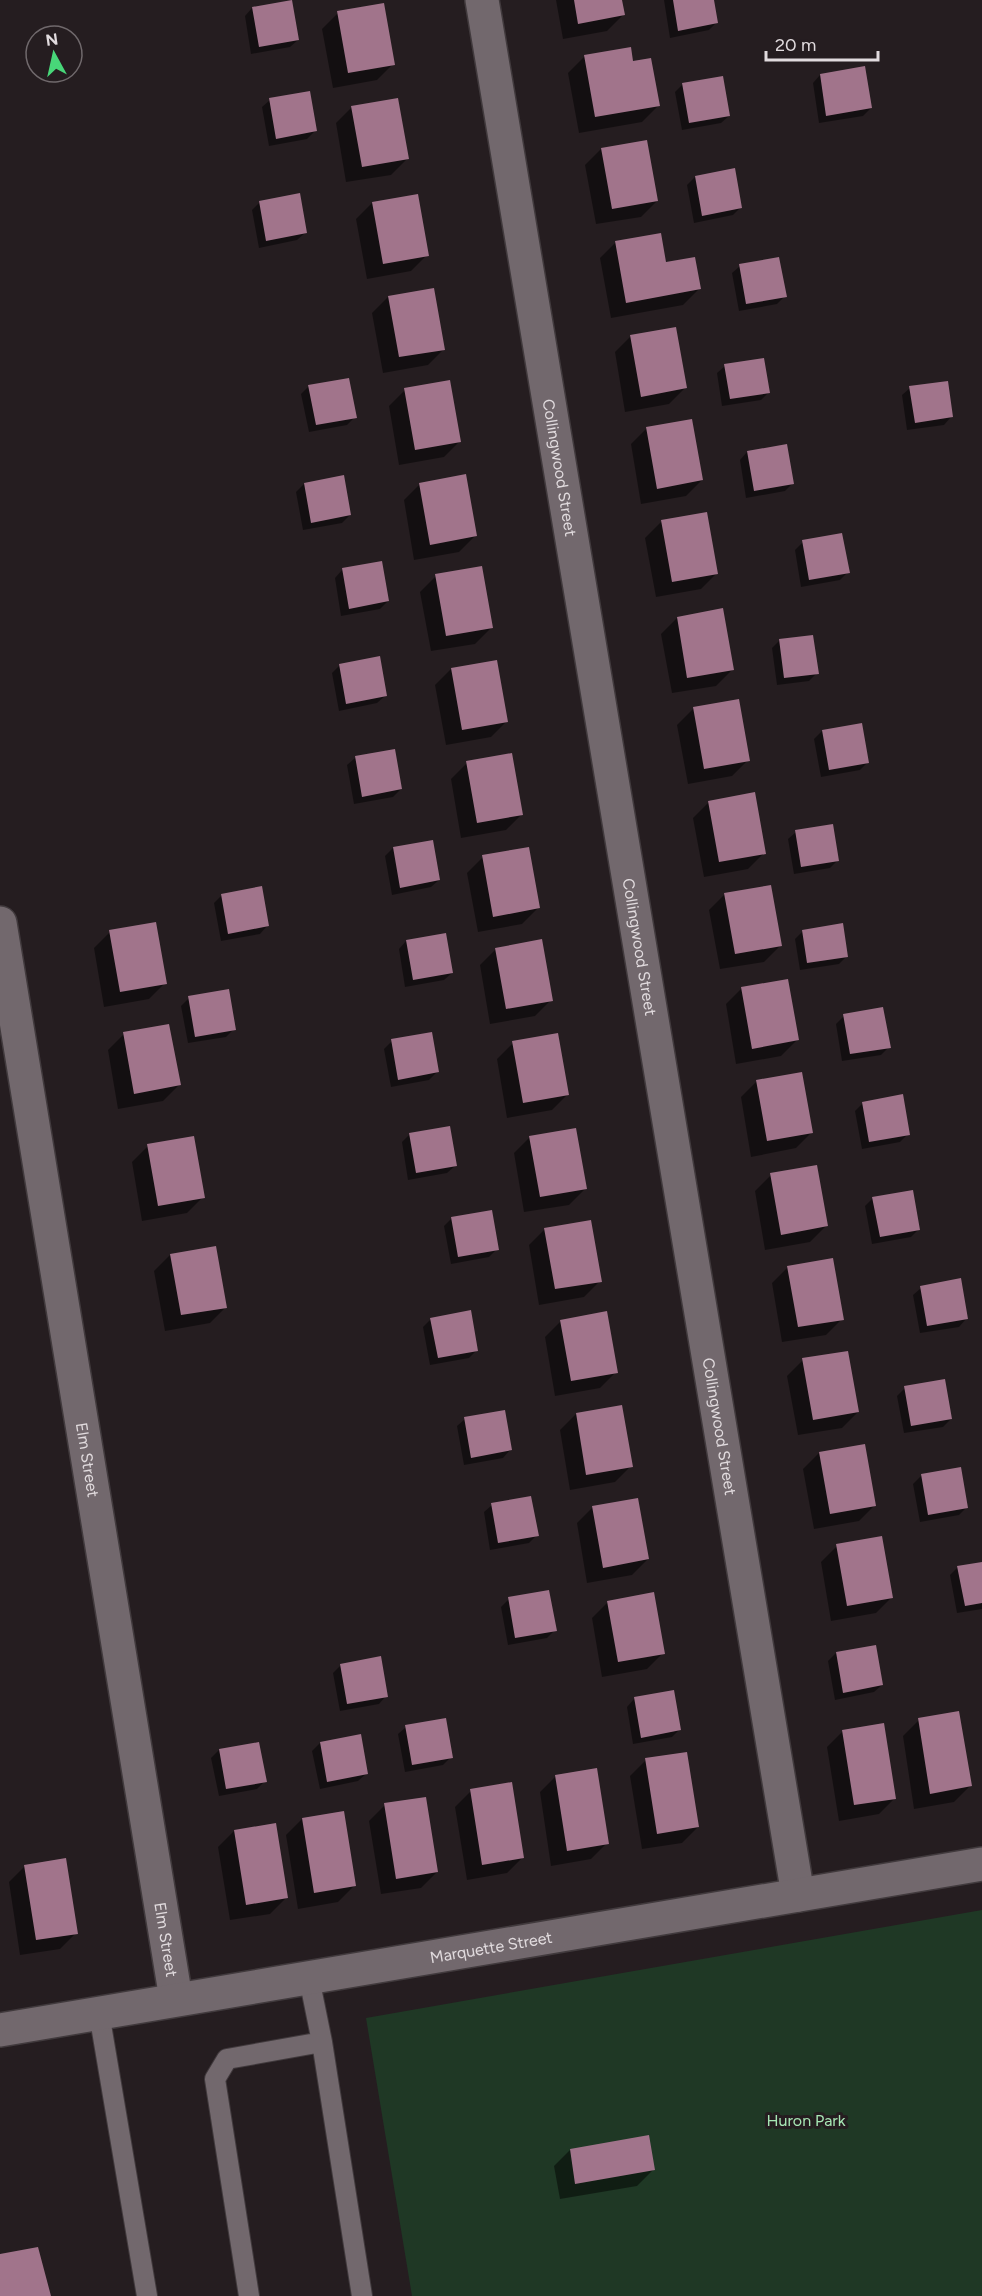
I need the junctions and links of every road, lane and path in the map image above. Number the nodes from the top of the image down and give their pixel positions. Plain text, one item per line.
1 (482, 0) edge
2 (0, 923) edge
3 (982, 1864) edge
4 (798, 1895) junction
5 (309, 1978) junction
6 (176, 2000) junction
7 (99, 2013) junction
8 (0, 2030) edge
9 (322, 2042) junction
10 (147, 2296) edge
11 (249, 2296) edge
12 (362, 2296) edge

1 - 4 street, Collingwood Street
2 - 6 street, Elm Street
3 - 4 street, Marquette Street
4 - 5 street, Marquette Street
5 - 6 street, Marquette Street
5 - 9 lane
6 - 7 street, Marquette Street
7 - 8 street, Marquette Street
7 - 10 lane
9 - 11 lane
9 - 12 lane

